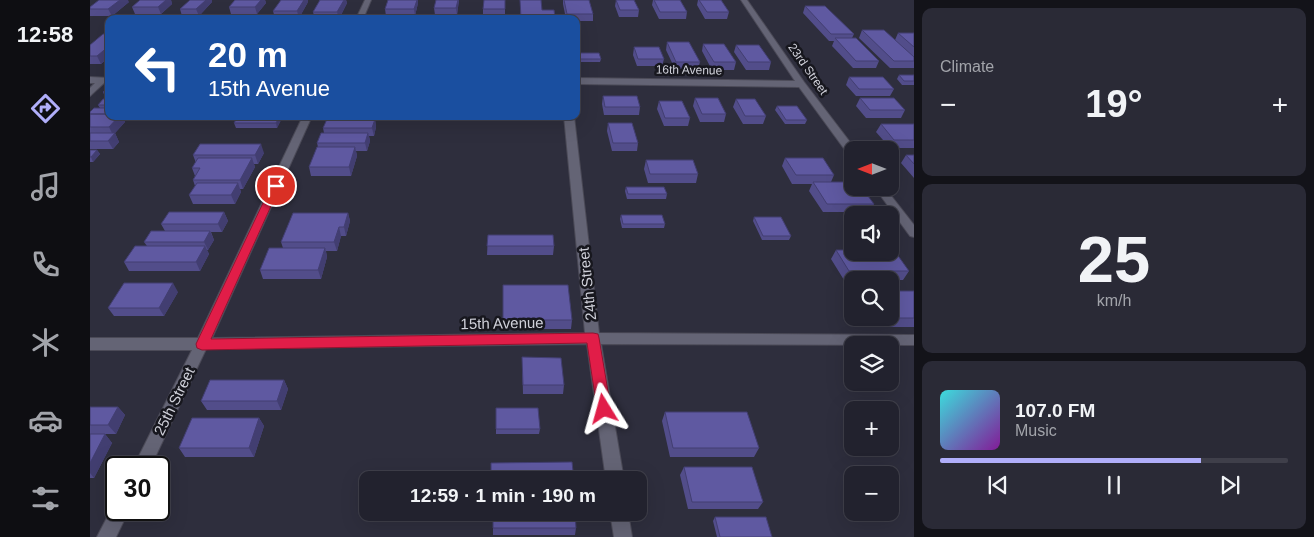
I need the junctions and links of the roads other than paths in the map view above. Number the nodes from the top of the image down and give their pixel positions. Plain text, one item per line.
1 (368, 0) edge
2 (744, 0) edge
3 (361, 15) edge
4 (90, 80) edge
5 (580, 80) edge
6 (105, 81) edge
7 (801, 84) junction
8 (90, 93) edge
9 (306, 120) edge
10 (569, 120) edge
11 (844, 141) edge
12 (886, 196) edge
13 (914, 233) edge
14 (593, 338) junction
15 (914, 340) edge
16 (90, 344) edge
17 (202, 344) junction
18 (147, 456) edge
19 (613, 471) edge
20 (114, 521) edge
21 (620, 521) edge
22 (106, 537) edge
23 (623, 537) edge

1 - 3 street
2 - 7 street, 23rd Street
4 - 6 street
5 - 7 street, 16th Avenue
6 - 8 street
7 - 11 street, 23rd Street
9 - 17 street, 25th Street
10 - 14 street, 24th Street
12 - 13 street
14 - 15 street, 15th Avenue
14 - 17 street, 15th Avenue
14 - 19 street, 24th Street
16 - 17 street, 15th Avenue
17 - 18 street, 25th Street
20 - 22 street
21 - 23 street

